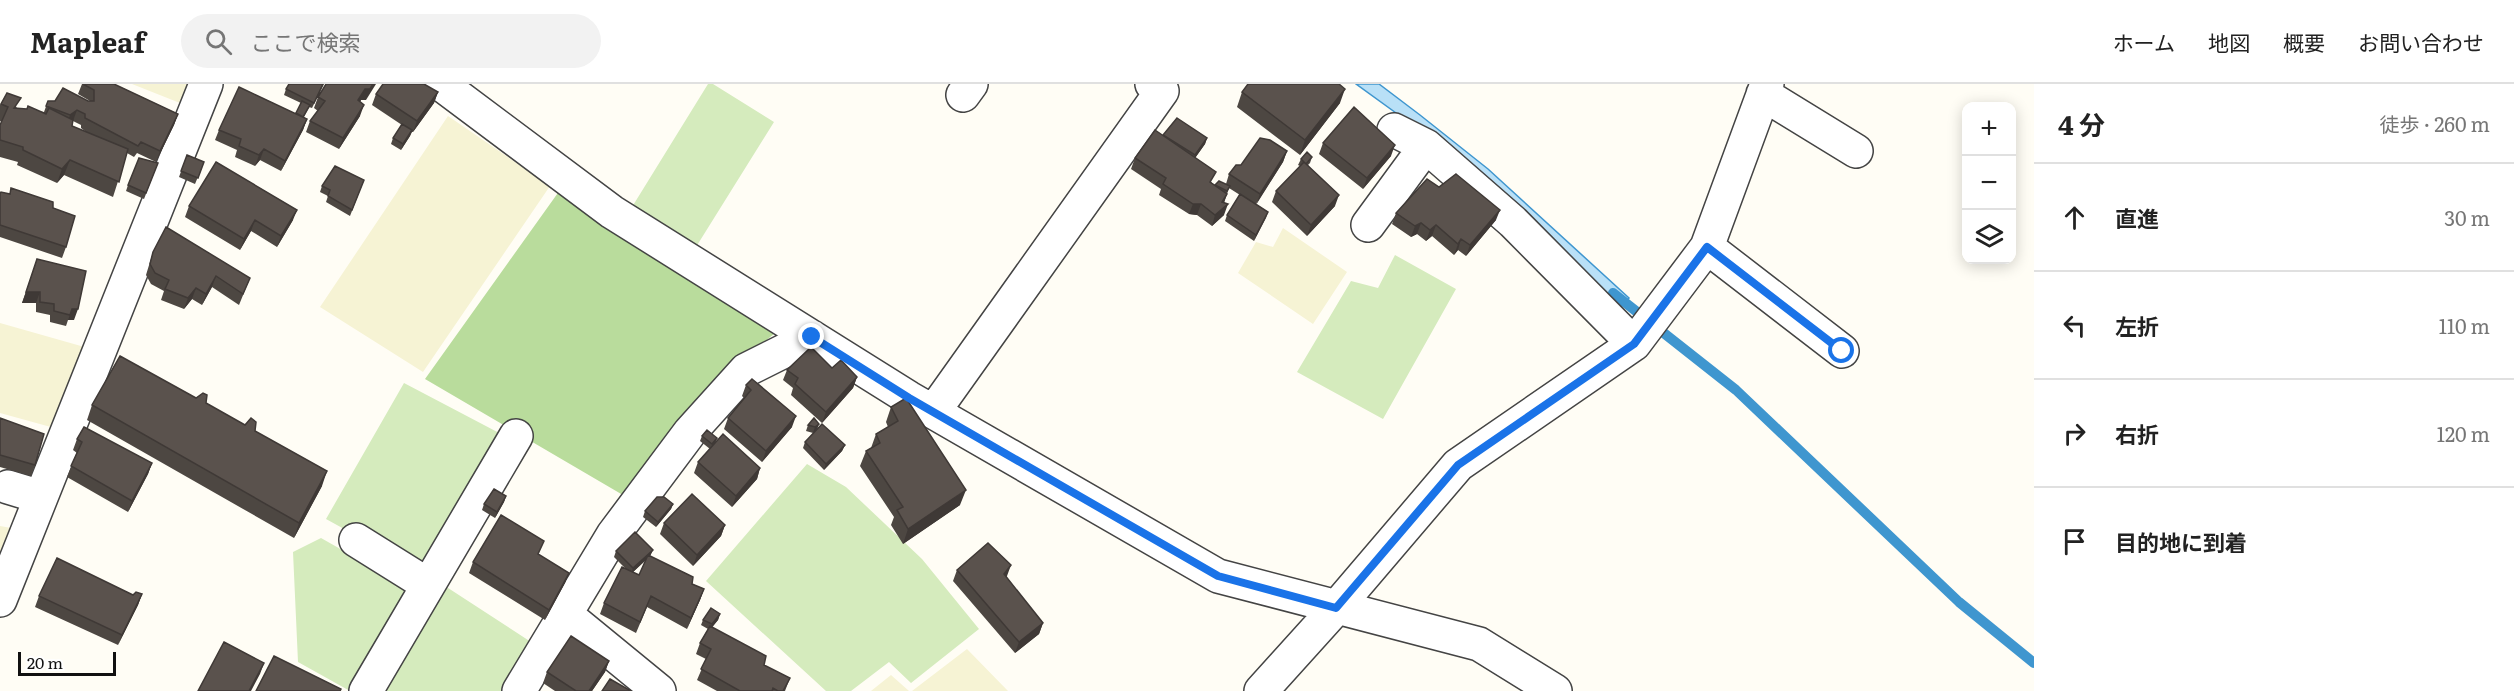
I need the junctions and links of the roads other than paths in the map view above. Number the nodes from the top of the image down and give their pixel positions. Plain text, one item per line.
1 (206, 84) edge
2 (441, 84) edge
3 (1152, 84) edge
4 (1765, 89) edge
5 (1394, 130) dead end
6 (1426, 146) junction
7 (1856, 151) dead end
8 (1368, 225) dead end
9 (1707, 247) junction
10 (812, 337) junction
11 (1634, 344) junction
12 (1842, 351) dead end
13 (934, 411) junction
14 (516, 436) dead end
15 (8, 487) dead end
16 (41, 497) junction
17 (356, 540) dead end
18 (428, 585) junction
19 (0, 600) edge
20 (1336, 608) junction
21 (565, 614) junction
22 (366, 691) edge
23 (519, 691) edge
24 (659, 691) edge
25 (1261, 691) edge
26 (1555, 691) edge

1 - 16 street
2 - 10 street
3 - 13 street
4 - 7 street
4 - 9 street
5 - 6 street
6 - 8 street
6 - 11 street
9 - 11 street
9 - 12 street
10 - 13 street
10 - 21 street
11 - 20 street
13 - 20 street
14 - 18 street
15 - 16 street
16 - 19 street
17 - 18 street
18 - 22 street
20 - 25 street
20 - 26 street
21 - 23 street
21 - 24 street

